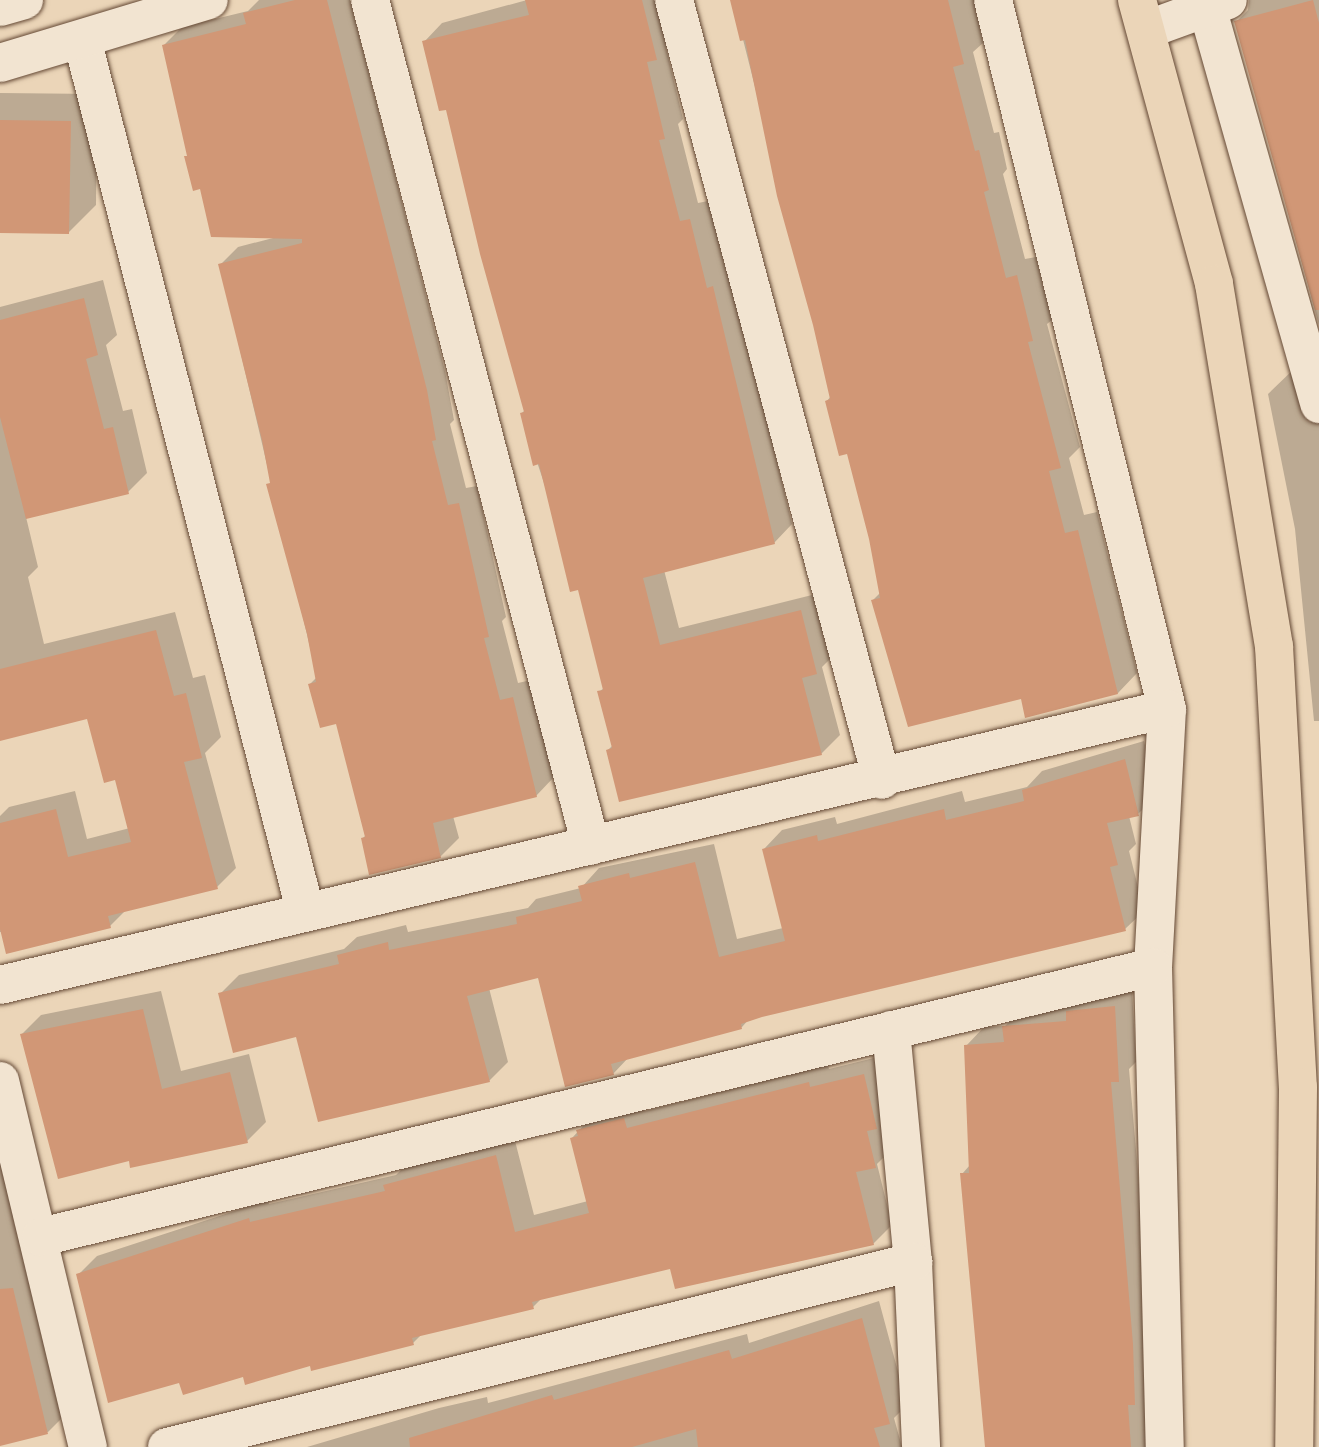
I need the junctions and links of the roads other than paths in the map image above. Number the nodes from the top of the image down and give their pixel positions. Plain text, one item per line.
1 (23, 0) edge
2 (209, 0) edge
3 (370, 0) edge
4 (674, 0) edge
5 (993, 0) edge
6 (1214, 3) edge
7 (0, 7) edge
8 (1141, 15) edge
9 (82, 39) junction
10 (0, 63) edge
11 (1313, 364) edge
12 (1319, 404) edge
13 (1167, 709) junction
14 (882, 780) junction
15 (591, 846) junction
16 (305, 910) junction
17 (1153, 967) junction
18 (0, 985) edge
19 (891, 1030) junction
20 (0, 1081) edge
21 (41, 1237) junction
22 (913, 1262) junction
23 (1302, 1438) edge
24 (88, 1447) edge
25 (167, 1447) edge
26 (921, 1447) edge
27 (1165, 1447) edge

1 - 7 street
2 - 9 street
3 - 15 street
4 - 14 street
5 - 13 street
6 - 8 street
6 - 11 street
8 - 23 main road
9 - 10 street
9 - 16 street
11 - 12 street
13 - 14 street
13 - 17 street
14 - 15 street
15 - 16 street
16 - 18 street
17 - 19 street
17 - 27 street
19 - 21 street
19 - 22 street
20 - 21 street
21 - 24 street
22 - 25 street
22 - 26 street

